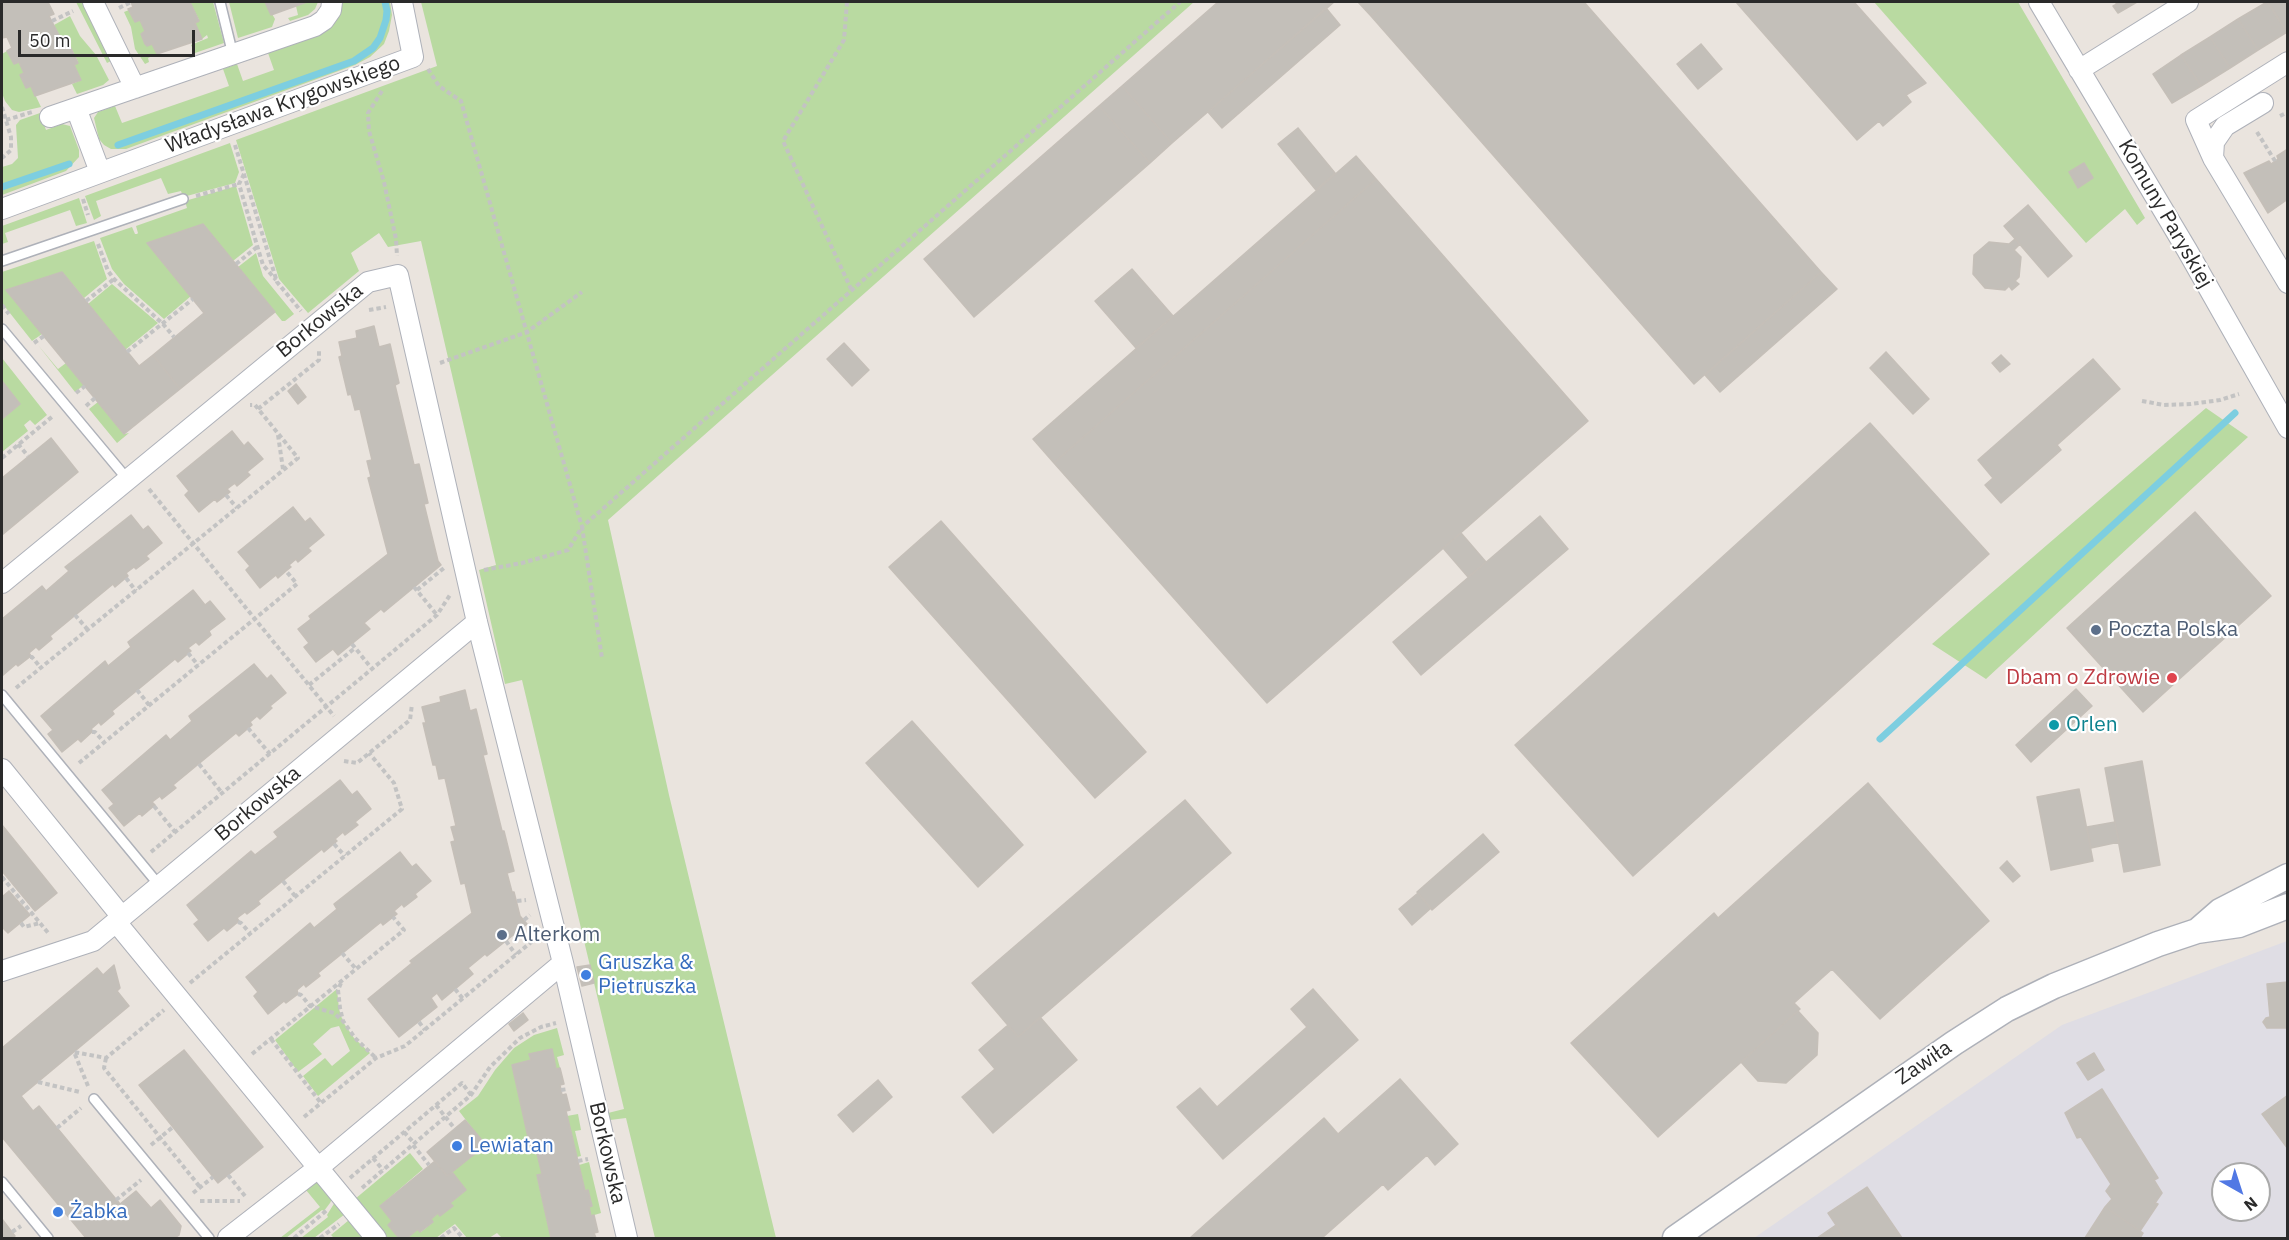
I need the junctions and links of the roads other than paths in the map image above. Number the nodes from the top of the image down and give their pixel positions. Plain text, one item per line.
1 (220, 2) edge
2 (332, 2) edge
3 (402, 2) edge
4 (2039, 2) edge
5 (2188, 2) edge
6 (82, 8) edge
7 (234, 55) junction
8 (2288, 62) edge
9 (2079, 70) junction
10 (135, 88) junction
11 (2264, 103) dead end
12 (76, 108) junction
13 (44, 114) road end
14 (2213, 158) junction
15 (100, 172) junction
16 (183, 199) road end
17 (2, 209) edge
18 (2, 261) edge
19 (2288, 283) edge
20 (2, 329) edge
21 (2288, 428) edge
22 (132, 476) junction
23 (2, 583) edge
24 (477, 622) junction
25 (3, 697) edge
26 (2, 769) edge
27 (2288, 876) edge
28 (159, 885) junction
29 (2288, 906) edge
30 (119, 919) junction
31 (2197, 931) junction
32 (563, 963) junction
33 (2, 971) edge
34 (94, 1099) road end
35 (318, 1167) junction
36 (2, 1182) edge
37 (48, 1239) edge
38 (209, 1239) edge
39 (228, 1239) edge
40 (376, 1239) edge
41 (627, 1239) edge
42 (1675, 1239) edge

1 - 7 lane
2 - 7 street
3 - 15 street, Władysława Krygowskiego
4 - 9 street, Komuny Paryskiej
5 - 9 street
6 - 10 street
7 - 10 street
8 - 14 street
9 - 21 street, Komuny Paryskiej
10 - 12 street
11 - 14 street
12 - 13 street
12 - 15 street
14 - 19 street
15 - 17 street, Władysława Krygowskiego
16 - 18 lane
20 - 22 lane
22 - 23 street, Borkowska
22 - 24 street, Borkowska
24 - 28 street, Borkowska
24 - 32 street, Borkowska
25 - 28 lane
26 - 30 street
27 - 31 street, Zawiła
28 - 30 street, Borkowska
29 - 31 street, Zawiła
30 - 33 street, Borkowska
30 - 35 street
31 - 42 street, Zawiła
32 - 35 street
32 - 41 street, Borkowska
34 - 38 lane
35 - 39 street
35 - 40 street
36 - 37 lane

